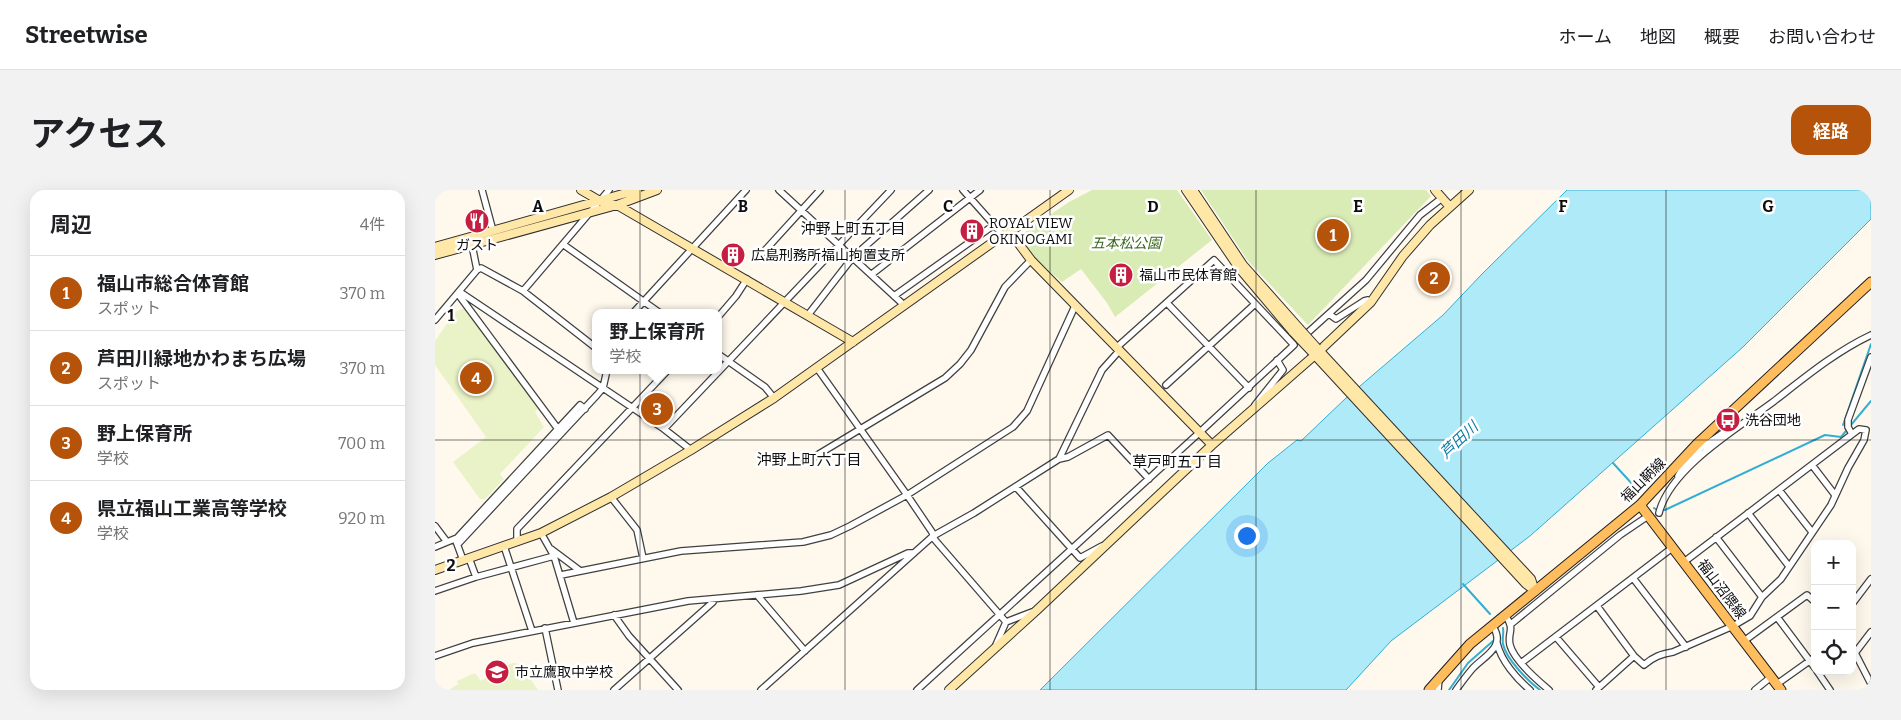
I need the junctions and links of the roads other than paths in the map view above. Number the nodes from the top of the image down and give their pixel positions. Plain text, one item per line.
1 (482, 190) edge
2 (581, 190) edge
3 (609, 190) edge
4 (637, 190) edge
5 (657, 190) edge
6 (746, 190) edge
7 (779, 190) edge
8 (820, 190) edge
9 (891, 190) edge
10 (929, 190) edge
11 (963, 190) edge
12 (980, 190) edge
13 (1069, 190) edge
14 (1186, 190) edge
15 (1193, 190) edge
16 (1435, 190) edge
17 (1469, 190) edge
18 (970, 198) junction
19 (1442, 198) junction
20 (600, 201) junction
21 (617, 205) junction
22 (1450, 206) junction
23 (801, 210) junction
24 (589, 212) junction
25 (994, 225) junction
26 (493, 231) junction
27 (1007, 233) junction
28 (839, 244) junction
29 (472, 245) junction
30 (564, 245) junction
31 (435, 247) edge
32 (693, 248) junction
33 (435, 255) edge
34 (759, 257) dead end
35 (853, 257) junction
36 (1031, 260) junction
37 (477, 270) junction
38 (872, 274) junction
39 (747, 279) junction
40 (1871, 282) edge
41 (523, 291) junction
42 (459, 293) junction
43 (895, 296) junction
44 (643, 302) junction
45 (784, 302) junction
46 (1371, 302) junction
47 (1167, 303) junction
48 (1255, 304) junction
49 (904, 305) junction
50 (1075, 306) junction
51 (637, 309) edge
52 (654, 309) edge
53 (722, 313) edge
54 (1329, 314) junction
55 (807, 315) junction
56 (435, 320) edge
57 (1296, 330) junction
58 (1871, 335) edge
59 (853, 342) junction
60 (592, 345) edge
61 (1294, 345) junction
62 (1209, 346) junction
63 (1117, 349) junction
64 (1318, 353) junction
65 (722, 357) edge
66 (1871, 357) edge
67 (1277, 360) junction
68 (727, 361) junction
69 (722, 366) edge
70 (817, 368) junction
71 (606, 374) edge
72 (664, 374) edge
73 (715, 374) edge
74 (1166, 385) dead end
75 (603, 388) junction
76 (1249, 388) junction
77 (774, 398) junction
78 (633, 408) junction
79 (585, 409) junction
80 (1248, 415) junction
81 (1740, 425) junction
82 (664, 428) junction
83 (558, 429) junction
84 (861, 430) junction
85 (1850, 430) junction
86 (1200, 432) junction
87 (1213, 445) junction
88 (1699, 446) junction
89 (691, 450) junction
90 (1059, 459) junction
91 (809, 460) dead end
92 (1812, 465) junction
93 (1149, 479) junction
94 (1675, 483) junction
95 (1016, 487) junction
96 (1779, 490) junction
97 (907, 495) junction
98 (1835, 495) junction
99 (611, 498) junction
100 (1640, 505) junction
101 (1659, 510) dead end
102 (1748, 513) junction
103 (1648, 516) junction
104 (435, 526) edge
105 (1812, 532) junction
106 (541, 533) junction
107 (933, 536) junction
108 (1717, 537) junction
109 (447, 542) junction
110 (456, 542) junction
111 (517, 542) junction
112 (1110, 542) junction
113 (504, 546) junction
114 (435, 547) edge
115 (1673, 548) junction
116 (550, 549) junction
117 (1072, 549) junction
118 (914, 553) junction
119 (553, 556) junction
120 (643, 558) junction
121 (466, 559) junction
122 (1685, 562) junction
123 (1788, 565) junction
124 (511, 567) junction
125 (435, 570) edge
126 (579, 570) junction
127 (561, 575) junction
128 (476, 577) junction
129 (1633, 578) junction
130 (1871, 579) edge
131 (435, 591) edge
132 (1535, 591) junction
133 (757, 596) junction
134 (1762, 597) junction
135 (1811, 598) edge
136 (713, 599) junction
137 (1856, 599) edge
138 (1597, 606) junction
139 (1037, 610) junction
140 (1001, 614) junction
141 (1505, 614) junction
142 (614, 615) junction
143 (1777, 617) junction
144 (1006, 622) junction
145 (574, 623) junction
146 (1511, 624) junction
147 (1492, 625) junction
148 (1733, 626) junction
149 (545, 628) junction
150 (532, 631) junction
151 (1871, 632) edge
152 (1556, 637) junction
153 (1744, 641) junction
154 (1498, 644) junction
155 (1509, 645) junction
156 (1685, 647) junction
157 (994, 648) junction
158 (1856, 648) edge
159 (805, 651) junction
160 (1856, 654) edge
161 (435, 656) edge
162 (1634, 656) junction
163 (650, 658) junction
164 (1811, 658) edge
165 (1811, 660) edge
166 (1521, 663) junction
167 (1820, 675) edge
168 (1439, 679) junction
169 (1776, 684) edge
170 (1871, 684) edge
171 (1597, 688) edge
172 (558, 690) edge
173 (614, 690) edge
174 (678, 690) edge
175 (761, 690) edge
176 (917, 690) edge
177 (949, 690) edge
178 (1429, 690) edge
179 (1438, 690) edge
180 (1456, 690) edge
181 (1531, 690) edge
182 (1549, 690) edge
183 (1755, 690) edge
184 (1830, 690) edge

1 - 26 street
2 - 20 street
3 - 20 street
4 - 20 street
5 - 21 street
6 - 32 street
7 - 23 street
8 - 23 street
9 - 28 street
10 - 35 street
11 - 18 street
12 - 18 street
13 - 27 street
14 - 57 street
15 - 57 street
16 - 19 street
17 - 22 street
18 - 25 street
18 - 38 street
19 - 22 street
19 - 54 street
20 - 21 street
20 - 24 street
20 - 26 street
21 - 24 street
21 - 32 street
22 - 46 street
23 - 28 street
23 - 34 street
24 - 29 street
24 - 30 street
25 - 27 street
25 - 43 street
26 - 31 street
27 - 36 street
27 - 49 street
28 - 35 street
28 - 45 street
29 - 33 street
29 - 37 street
30 - 41 street
30 - 44 street
32 - 39 street
32 - 44 street
35 - 38 street
35 - 55 street
36 - 50 street
36 - 84 street
37 - 41 street
37 - 42 street
38 - 43 street
39 - 45 street
39 - 53 street
40 - 88 main road, 福山鞆線
41 - 60 street
42 - 56 street
42 - 75 street
42 - 83 street
43 - 49 street
44 - 51 street
44 - 52 street
45 - 55 street
45 - 68 street
46 - 54 street
46 - 64 street
47 - 48 street
47 - 62 street
47 - 63 street
48 - 61 street
48 - 62 street
49 - 59 street
50 - 63 street
50 - 97 street
54 - 61 street
55 - 59 street
57 - 64 street, bridge
58 - 81 street
59 - 70 street
61 - 67 street
62 - 74 street
62 - 76 street
63 - 86 street
63 - 90 street
64 - 80 street
64 - 132 street
65 - 68 street
66 - 85 street
67 - 76 street
67 - 80 street
68 - 69 street
68 - 77 street
70 - 77 street
70 - 84 street
71 - 75 street
72 - 78 street
73 - 82 street
75 - 78 street
75 - 79 street
76 - 86 street
77 - 89 street
78 - 82 street
78 - 111 street
79 - 83 street
79 - 110 street
80 - 87 street
81 - 88 street
81 - 94 street
82 - 89 street
83 - 110 street
84 - 91 street
84 - 97 street
85 - 92 street
85 - 98 street
86 - 87 street
86 - 93 street
87 - 112 street
88 - 94 street
88 - 100 main road, 福山鞆線
89 - 99 street
90 - 93 street
90 - 95 street
92 - 96 street
92 - 98 street
93 - 117 street
94 - 101 street
95 - 107 street
95 - 117 street
96 - 102 street
96 - 105 street
97 - 107 street
97 - 120 street
98 - 105 street
99 - 106 street
99 - 120 street
100 - 103 main road, 福山沼隈線
100 - 132 main road, 福山鞆線
102 - 108 street
102 - 123 street
103 - 115 main road, 福山沼隈線
103 - 146 street
104 - 109 street
105 - 123 street
106 - 111 street
106 - 116 street
107 - 118 street
107 - 140 street
108 - 122 street
108 - 134 street
109 - 110 street
109 - 114 street
110 - 121 street
111 - 113 street
112 - 117 street
112 - 139 street
113 - 121 street
113 - 124 street
115 - 122 main road, 福山沼隈線
115 - 129 street
116 - 119 street
116 - 126 street
117 - 140 street
118 - 133 street
118 - 159 street
119 - 124 street
119 - 127 street
120 - 126 street
121 - 125 street
121 - 128 street
122 - 148 main road, 福山沼隈線
123 - 134 street
124 - 128 street
124 - 150 street
126 - 127 street
127 - 145 street
128 - 131 street
129 - 138 street
129 - 156 street
130 - 137 street
132 - 141 main road, 福山鞆線
133 - 136 street
133 - 159 street
134 - 148 street
135 - 143 street
136 - 142 street
136 - 163 street
138 - 152 street
138 - 162 street
139 - 144 street
139 - 157 street
140 - 144 street
140 - 176 street
141 - 146 street
141 - 147 main road, 福山鞆線
142 - 145 street
142 - 163 street
143 - 153 street
143 - 164 street
144 - 157 street
145 - 149 street
146 - 155 street
147 - 154 street
147 - 168 main road, 福山鞆線
148 - 153 main road, 福山沼隈線
148 - 156 street
149 - 150 street
149 - 172 street
150 - 161 street
151 - 158 street
152 - 166 street
152 - 171 street
153 - 169 main road, 福山沼隈線
154 - 155 street
154 - 180 street
154 - 181 street
155 - 166 street
156 - 162 street
157 - 177 street
159 - 175 street
160 - 170 street
162 - 171 street
163 - 173 street
163 - 174 street
165 - 169 street
166 - 182 street
167 - 184 street
168 - 178 main road, 福山鞆線
168 - 179 street
169 - 183 street

